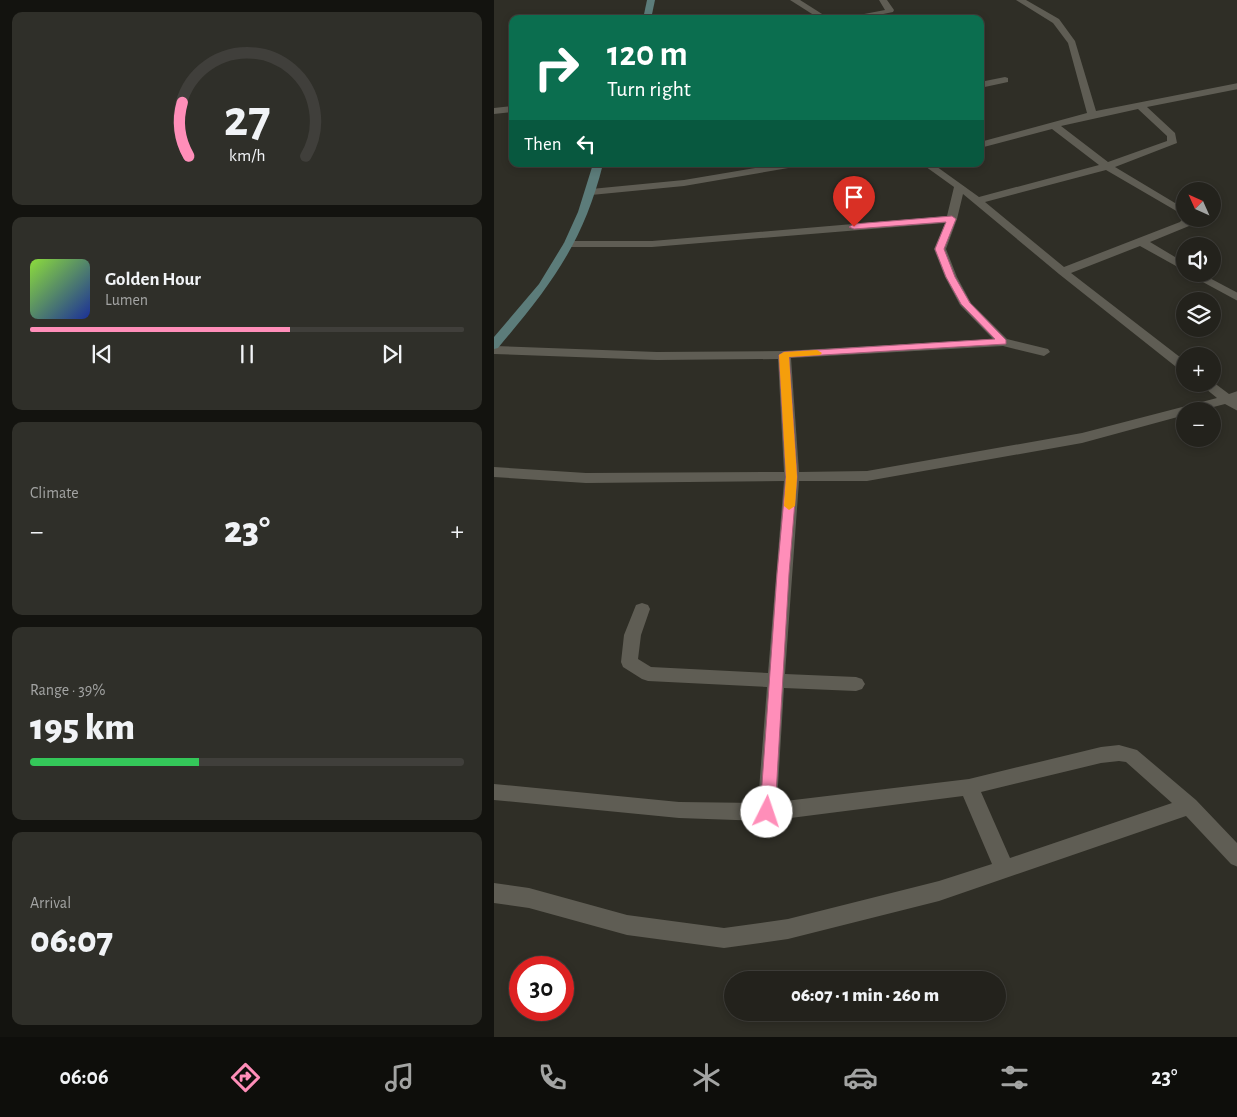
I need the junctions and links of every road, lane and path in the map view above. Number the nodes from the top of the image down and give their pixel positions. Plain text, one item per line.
1 (651, 0) edge
2 (794, 0) edge
3 (883, 0) edge
4 (1020, 0) edge
5 (648, 15) edge
6 (819, 15) edge
7 (868, 15) edge
8 (1005, 80) dead end
9 (984, 85) edge
10 (1237, 86) edge
11 (1140, 105) junction
12 (509, 109) edge
13 (494, 110) edge
14 (1092, 114) junction
15 (1054, 126) junction
16 (984, 144) edge
17 (1107, 166) junction
18 (597, 167) edge
19 (776, 167) edge
20 (931, 167) edge
21 (959, 186) junction
22 (591, 192) junction
23 (978, 201) junction
24 (1176, 208) edge
25 (952, 219) junction
26 (1180, 228) edge
27 (1141, 242) junction
28 (569, 244) junction
29 (1176, 263) edge
30 (1064, 272) junction
31 (1208, 282) edge
32 (1237, 298) edge
33 (1003, 342) junction
34 (494, 345) edge
35 (494, 350) edge
36 (1044, 352) dead end
37 (784, 355) junction
38 (1176, 360) edge
39 (1220, 392) edge
40 (1234, 400) edge
41 (494, 472) edge
42 (792, 477) junction
43 (642, 609) dead end
44 (776, 681) junction
45 (856, 684) dead end
46 (970, 787) junction
47 (494, 792) edge
48 (1189, 806) junction
49 (767, 812) junction
50 (1237, 858) edge
51 (1005, 870) junction
52 (494, 893) edge

1 - 5 street
2 - 6 street
3 - 7 street
4 - 14 street
8 - 9 street
10 - 11 street
11 - 14 street
11 - 17 street
12 - 13 street
14 - 15 street
15 - 16 street
15 - 17 street
17 - 23 street
17 - 24 street
18 - 22 street
19 - 22 street
20 - 21 street
21 - 23 street
21 - 25 street
22 - 28 street
23 - 30 street
25 - 28 street
25 - 33 street
26 - 27 street
27 - 29 street
27 - 30 street
28 - 34 street
30 - 38 street
31 - 32 street
33 - 36 street
33 - 37 street
35 - 37 street
37 - 42 street
39 - 40 street
40 - 42 street
41 - 42 street
42 - 44 street
43 - 44 street
44 - 45 street
44 - 49 street
46 - 48 street
46 - 49 street
46 - 51 street
47 - 49 street
48 - 50 street
48 - 51 street
51 - 52 street

